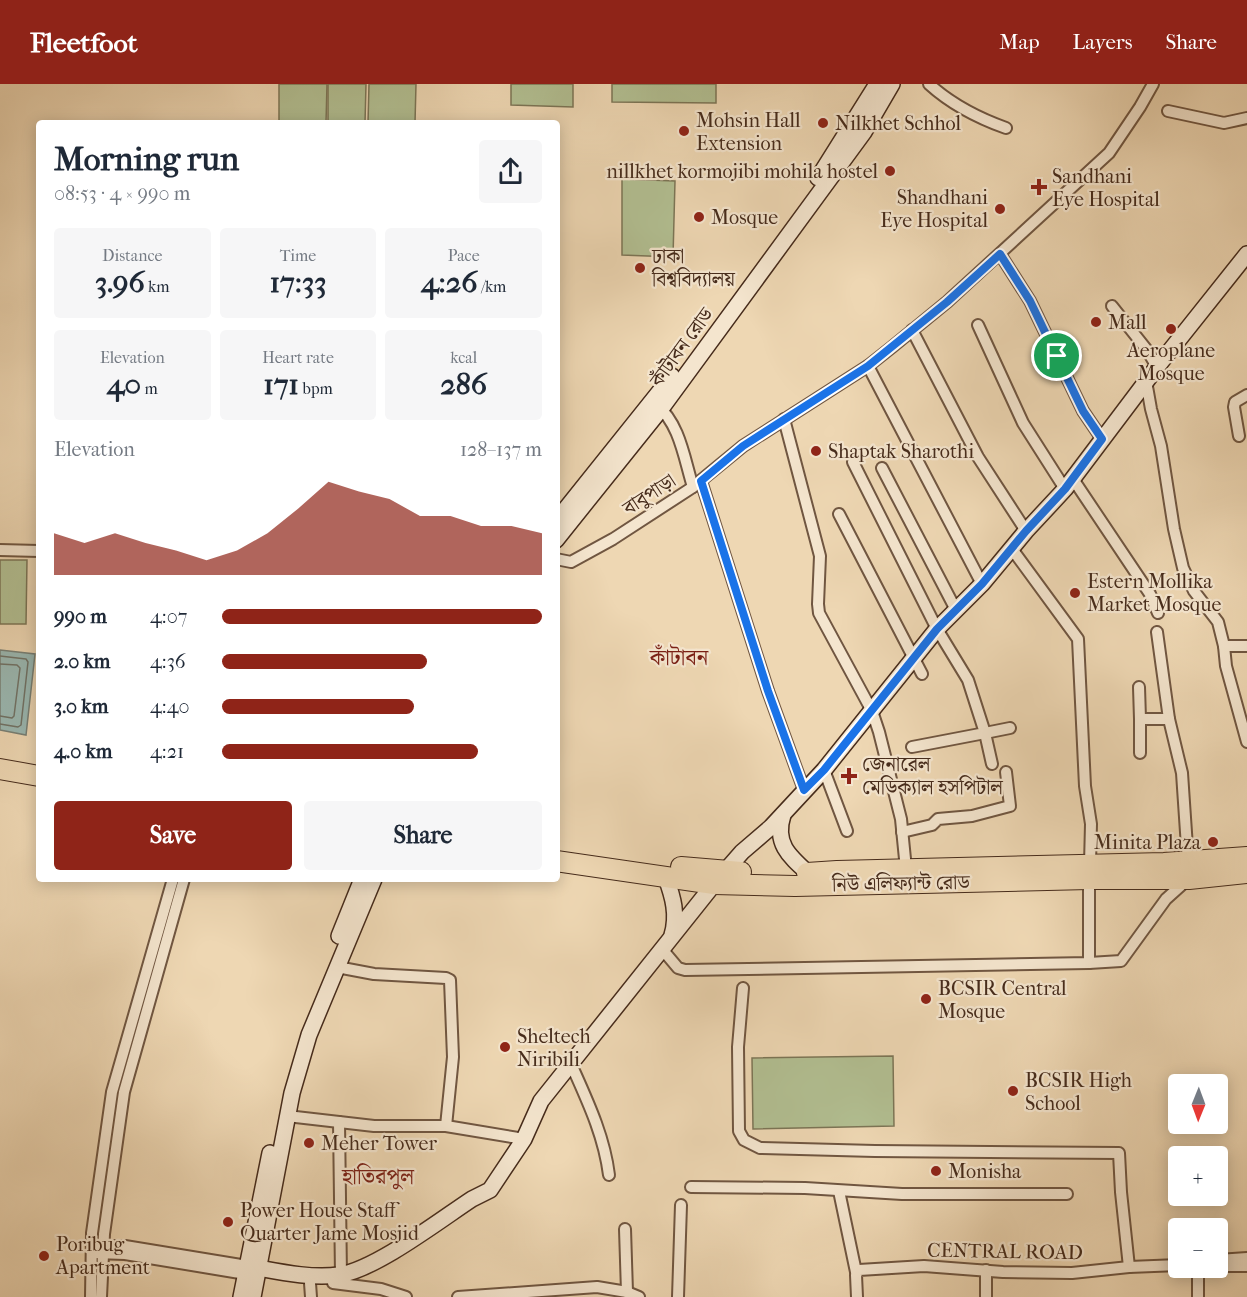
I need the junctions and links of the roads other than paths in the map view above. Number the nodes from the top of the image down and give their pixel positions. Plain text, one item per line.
1 (877, 84) edge
2 (892, 84) edge
3 (929, 84) edge
4 (1153, 84) edge
5 (1168, 111) dead end
6 (1247, 118) edge
7 (1006, 128) dead end
8 (815, 191) junction
9 (1000, 254) junction
10 (1247, 254) edge
11 (1112, 306) dead end
12 (978, 325) dead end
13 (912, 330) junction
14 (868, 366) junction
15 (1157, 367) junction
16 (1146, 381) junction
17 (1247, 395) edge
18 (657, 405) junction
19 (784, 419) junction
20 (1239, 436) dead end
21 (1102, 439) junction
22 (853, 462) dead end
23 (882, 468) dead end
24 (697, 484) junction
25 (1069, 484) junction
26 (839, 514) dead end
27 (560, 517) edge
28 (1026, 531) junction
29 (560, 535) edge
30 (1012, 549) junction
31 (0, 550) edge
32 (36, 551) edge
33 (560, 560) edge
34 (982, 584) junction
35 (956, 610) junction
36 (1158, 613) dead end
37 (937, 629) junction
38 (1156, 632) dead end
39 (1224, 646) junction
40 (1247, 646) edge
41 (914, 656) junction
42 (922, 674) dead end
43 (1139, 687) dead end
44 (872, 711) junction
45 (1140, 719) junction
46 (1169, 719) junction
47 (1010, 728) dead end
48 (985, 733) junction
49 (1247, 742) edge
50 (912, 747) dead end
51 (1140, 753) dead end
52 (0, 755) edge
53 (36, 761) edge
54 (992, 764) dead end
55 (0, 769) edge
56 (824, 770) junction
57 (1006, 772) dead end
58 (36, 775) edge
59 (804, 790) junction
60 (783, 813) junction
61 (846, 831) dead end
62 (902, 832) junction
63 (560, 850) edge
64 (1247, 857) edge
65 (560, 862) edge
66 (906, 869) junction
67 (1188, 870) junction
68 (1089, 871) junction
69 (808, 873) junction
70 (1247, 873) edge
71 (666, 878) junction
72 (719, 878) junction
73 (173, 882) edge
74 (183, 882) edge
75 (361, 882) edge
76 (373, 882) edge
77 (169, 913) junction
78 (667, 943) junction
79 (1089, 963) junction
80 (337, 967) junction
81 (743, 988) dead end
82 (296, 1061) junction
83 (571, 1064) junction
84 (118, 1068) junction
85 (130, 1072) junction
86 (286, 1116) junction
87 (339, 1122) junction
88 (446, 1126) junction
89 (524, 1138) junction
90 (609, 1175) dead end
91 (691, 1187) dead end
92 (838, 1191) junction
93 (1067, 1194) dead end
94 (681, 1205) dead end
95 (625, 1229) dead end
96 (97, 1250) junction
97 (1247, 1258) edge
98 (1228, 1259) edge
99 (1168, 1265) edge
100 (1228, 1266) edge
101 (1247, 1266) edge
102 (1129, 1267) junction
103 (986, 1270) junction
104 (252, 1271) junction
105 (360, 1272) junction
106 (856, 1272) junction
107 (1198, 1278) edge
108 (337, 1279) junction
109 (381, 1288) junction
110 (310, 1290) edge
111 (597, 1292) edge
112 (627, 1292) junction
113 (547, 1293) edge
114 (487, 1295) edge
115 (91, 1297) edge
116 (101, 1297) edge
117 (241, 1297) edge
118 (252, 1297) edge
119 (406, 1297) edge
120 (458, 1297) edge
121 (639, 1297) edge
122 (678, 1297) edge
123 (857, 1297) edge
124 (986, 1297) edge
125 (1198, 1297) edge

1 - 8 main road, কাঁটাবন রোড
2 - 8 main road, কাঁটাবন রোড
3 - 7 street
4 - 9 street, বাবুপাড়া
5 - 6 street
8 - 18 main road, কাঁটাবন রোড
9 - 13 street, বাবুপাড়া
9 - 21 street
10 - 15 main road
11 - 15 street
12 - 25 street
13 - 14 street, বাবুপাড়া
13 - 28 street
14 - 19 street, বাবুপাড়া
14 - 34 street
15 - 16 main road
16 - 21 main road
16 - 39 street
17 - 20 street
18 - 24 street
18 - 27 main road, কাঁটাবন রোড
18 - 29 main road, কাঁটাবন রোড
19 - 24 street, বাবুপাড়া
19 - 44 street
21 - 25 main road
22 - 37 street
23 - 35 street
24 - 33 street, বাবুপাড়া
24 - 59 street
25 - 28 main road
25 - 36 street
26 - 41 street
28 - 30 main road
30 - 34 main road
30 - 68 street
31 - 32 street
34 - 35 main road
35 - 37 main road
37 - 41 main road
37 - 48 street
38 - 46 street
39 - 40 street
39 - 49 street
41 - 42 street
41 - 44 main road
43 - 45 street
44 - 56 main road
44 - 62 street
45 - 46 street
45 - 51 street
46 - 67 street
47 - 48 street
48 - 50 street
48 - 54 street
52 - 53 highway
55 - 58 highway
56 - 59 main road
56 - 61 street
57 - 62 street
59 - 60 main road
60 - 69 main road
60 - 72 main road
62 - 66 street
63 - 72 highway, নিউ এলিফ্যান্ট রোড
64 - 67 highway, নিউ এলিফ্যান্ট রোড
65 - 71 highway, নিউ এলিফ্যান্ট রোড
66 - 68 highway, নিউ এলিফ্যান্ট রোড
66 - 69 highway, নিউ এলিফ্যান্ট রোড
67 - 68 highway, নিউ এলিফ্যান্ট রোড
67 - 70 highway, নিউ এলিফ্যান্ট রোড
67 - 79 street
68 - 72 highway, নিউ এলিফ্যান্ট রোড
68 - 79 street
69 - 72 highway, নিউ এলিফ্যান্ট রোড
71 - 72 highway, নিউ এলিফ্যান্ট রোড
71 - 78 main road
72 - 78 main road
73 - 77 street
74 - 77 street
75 - 82 main road
76 - 80 main road
77 - 84 street
77 - 85 street
78 - 79 street
78 - 83 main road
80 - 82 main road
80 - 88 street
81 - 102 street
82 - 86 main road
82 - 104 main road
83 - 89 main road
83 - 90 street
84 - 85 street
84 - 96 street
85 - 96 street
86 - 87 street
86 - 104 main road
87 - 88 street
87 - 108 street
88 - 89 street
89 - 105 main road
91 - 92 street
92 - 93 street
92 - 106 street
94 - 122 street
95 - 112 street
96 - 104 street
96 - 115 street
96 - 116 street
97 - 98 street
99 - 102 street, CENTRAL ROAD
100 - 101 street
102 - 103 street, CENTRAL ROAD
103 - 106 street, CENTRAL ROAD
103 - 124 street
104 - 108 main road
104 - 110 main road
104 - 117 main road
104 - 118 main road
105 - 108 main road
105 - 109 street
106 - 123 street
107 - 125 street
108 - 109 street
108 - 110 main road
109 - 119 street
111 - 112 street
111 - 113 street
112 - 121 street
113 - 114 street
114 - 120 street

